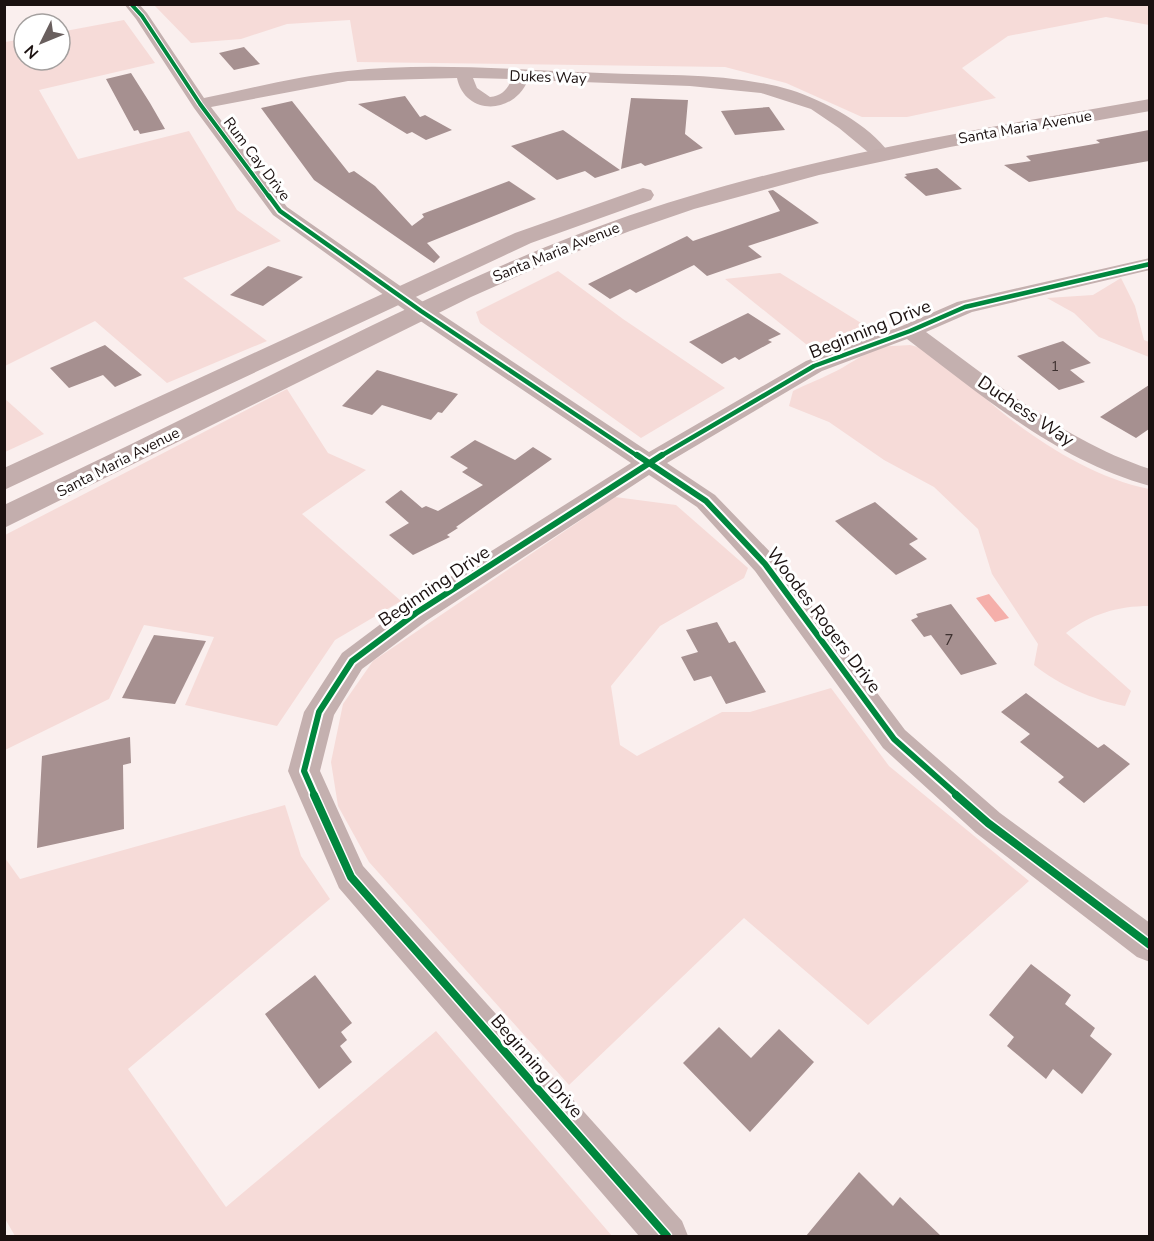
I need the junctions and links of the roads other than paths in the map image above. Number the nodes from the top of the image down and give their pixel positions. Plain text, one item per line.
1 (131, 4) edge
2 (464, 75) junction
3 (521, 76) junction
4 (1149, 86) edge
5 (200, 104) junction
6 (1149, 105) edge
7 (861, 136) junction
8 (880, 153) junction
9 (727, 170) dead end
10 (694, 179) dead end
11 (1149, 264) edge
12 (398, 294) junction
13 (421, 311) junction
14 (910, 331) junction
15 (650, 462) junction
16 (1149, 478) edge
17 (4, 480) edge
18 (4, 518) edge
19 (1149, 945) edge
20 (667, 1236) edge

1 - 5 street, Rum Cay Drive
2 - 3 street, Dukes Way
2 - 3 street
2 - 5 street, Dukes Way
3 - 7 street, Dukes Way
4 - 7 street, Santa Maria Avenue
5 - 12 street, Rum Cay Drive
6 - 8 street, Santa Maria Avenue
7 - 8 street, Dukes Way
7 - 9 street, Santa Maria Avenue
8 - 13 street, Santa Maria Avenue
10 - 12 street, Santa Maria Avenue
11 - 14 street, Beginning Drive
12 - 13 street, Woodes Rogers Drive
12 - 17 street, Santa Maria Avenue
13 - 15 street, Woodes Rogers Drive
13 - 18 street, Santa Maria Avenue
14 - 15 street, Beginning Drive
14 - 16 street, Duchess Way
15 - 19 street, Woodes Rogers Drive
15 - 20 street, Beginning Drive

